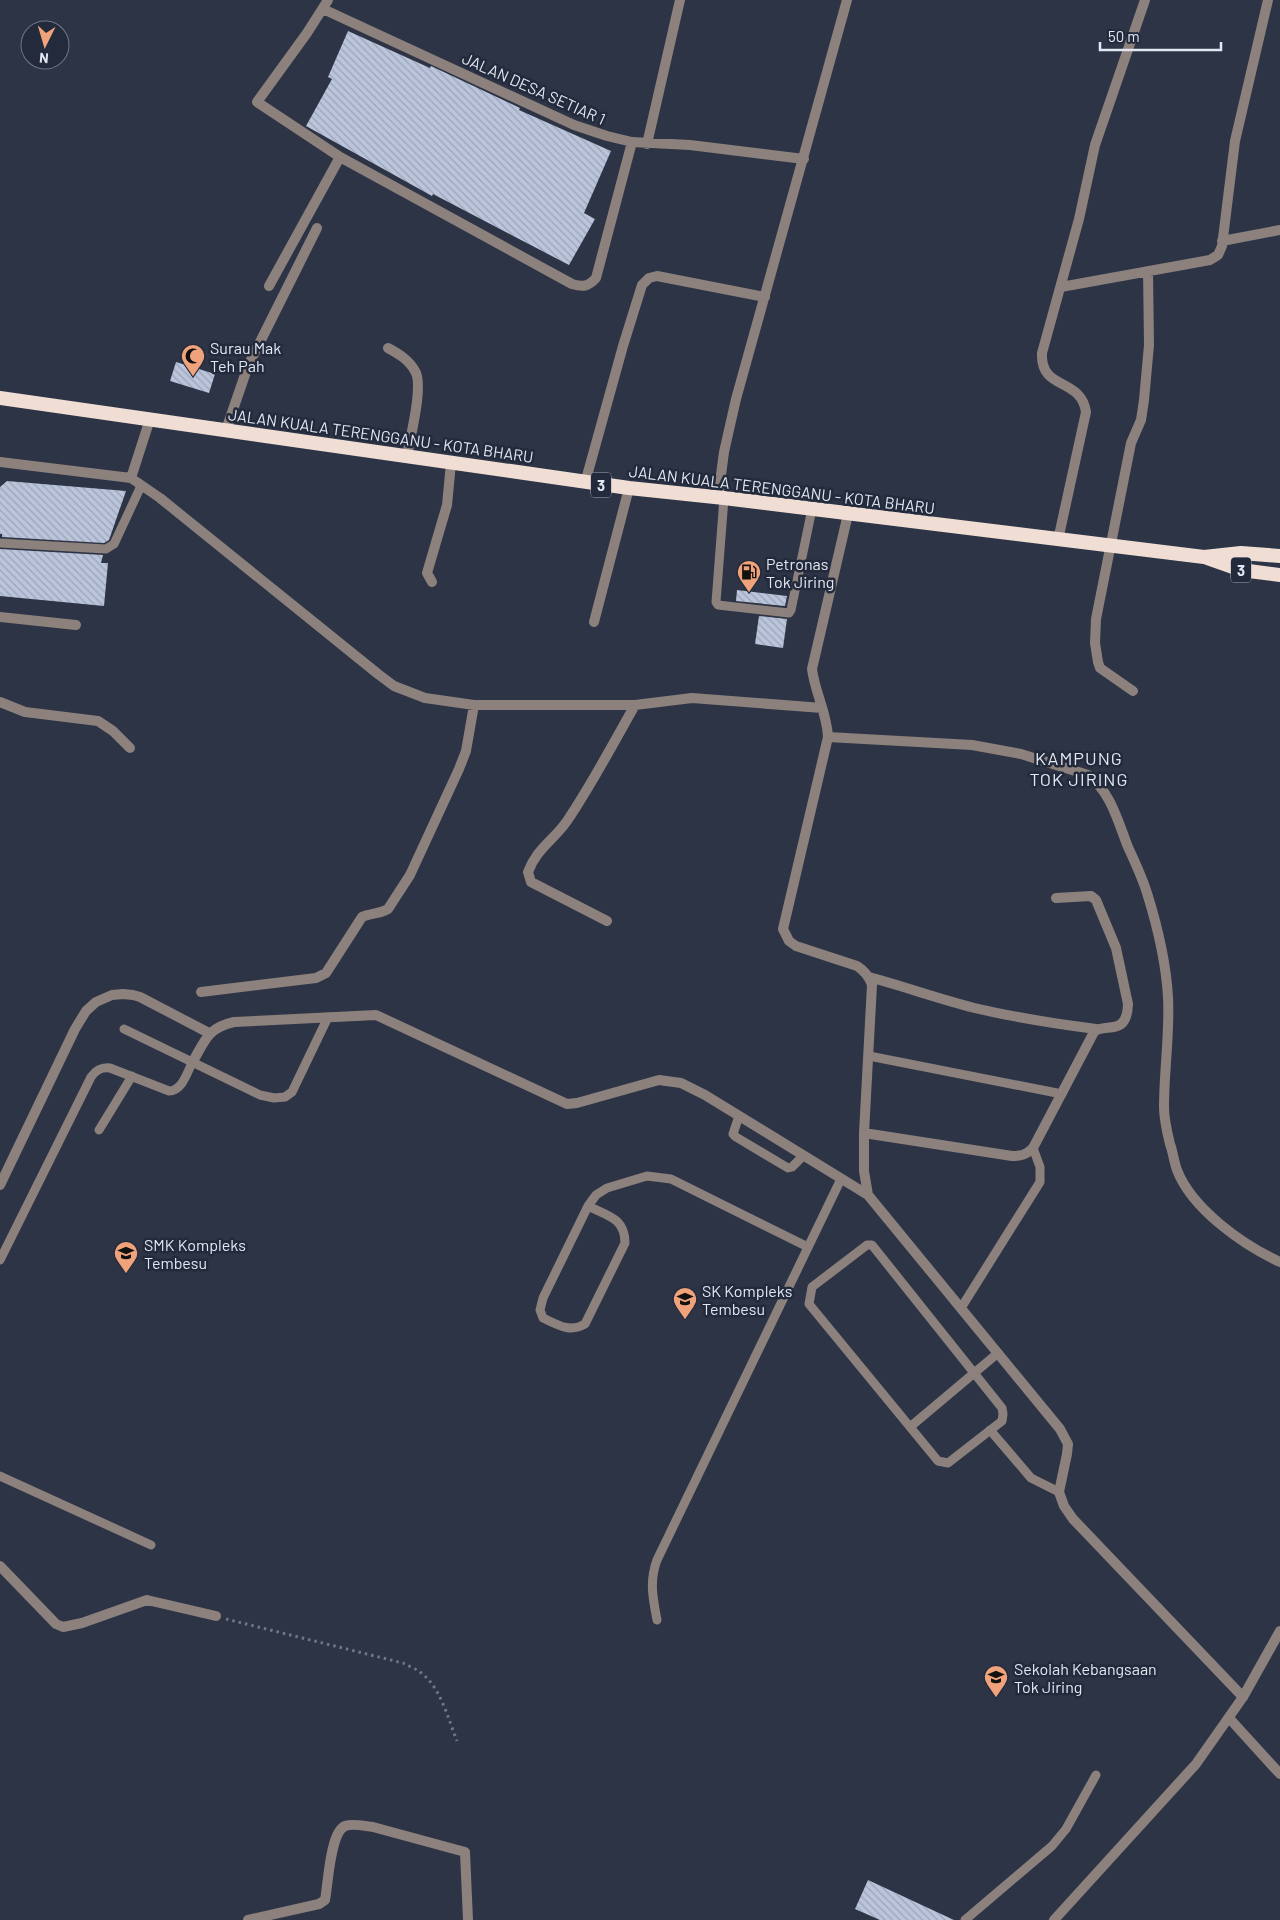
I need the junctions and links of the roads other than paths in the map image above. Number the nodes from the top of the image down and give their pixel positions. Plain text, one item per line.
1 (680, 0) edge
2 (847, 0) edge
3 (1145, 0) edge
4 (1268, 0) edge
5 (326, 4) edge
6 (632, 142) junction
7 (647, 144) junction
8 (340, 157) junction
9 (804, 159) junction
10 (317, 228) dead end
11 (1280, 230) edge
12 (1222, 241) junction
13 (1148, 271) junction
14 (269, 286) dead end
15 (1061, 287) junction
16 (765, 297) junction
17 (388, 348) dead end
18 (0, 398) edge
19 (150, 419) junction
20 (226, 430) junction
21 (407, 456) junction
22 (0, 462) edge
23 (451, 463) junction
24 (131, 478) junction
25 (585, 483) junction
26 (141, 486) junction
27 (629, 488) junction
28 (721, 498) junction
29 (812, 509) junction
30 (848, 514) junction
31 (1058, 540) junction
32 (0, 543) edge
33 (1110, 546) junction
34 (1280, 556) edge
35 (1204, 557) junction
36 (1280, 575) edge
37 (432, 582) dead end
38 (0, 617) edge
39 (594, 622) dead end
40 (76, 625) dead end
41 (1133, 691) dead end
42 (0, 702) edge
43 (474, 704) junction
44 (635, 705) junction
45 (822, 708) junction
46 (828, 737) junction
47 (130, 748) dead end
48 (1056, 898) dead end
49 (607, 922) dead end
50 (869, 977) junction
51 (201, 992) dead end
52 (328, 1017) junction
53 (124, 1029) dead end
54 (1096, 1030) junction
55 (210, 1033) junction
56 (869, 1056) junction
57 (192, 1063) junction
58 (132, 1076) junction
59 (1062, 1094) junction
60 (739, 1116) junction
61 (99, 1130) dead end
62 (864, 1132) junction
63 (1033, 1148) junction
64 (803, 1156) junction
65 (842, 1179) junction
66 (0, 1185) edge
67 (868, 1195) junction
68 (588, 1206) junction
69 (808, 1247) junction
70 (0, 1260) edge
71 (1280, 1262) edge
72 (961, 1308) junction
73 (998, 1353) junction
74 (974, 1373) junction
75 (910, 1427) junction
76 (990, 1430) junction
77 (0, 1476) edge
78 (1059, 1492) junction
79 (151, 1545) dead end
80 (0, 1566) edge
81 (216, 1616) road end
82 (657, 1620) dead end
83 (1280, 1631) edge
84 (1243, 1697) junction
85 (1229, 1718) junction
86 (1280, 1774) edge
87 (1096, 1775) dead end
88 (248, 1920) edge
89 (468, 1920) edge
90 (966, 1920) edge
91 (1054, 1920) edge

1 - 7 street
2 - 9 street
3 - 15 street
4 - 12 street
5 - 6 street, JALAN DESA SETIAR 1
5 - 8 street, JALAN DESA SETIAR 1
6 - 7 street, JALAN DESA SETIAR 1
6 - 8 street
7 - 9 street, JALAN DESA SETIAR 1
8 - 14 street
9 - 16 street
10 - 20 street
11 - 12 street
12 - 13 street
13 - 15 street
13 - 33 street
15 - 31 street
16 - 25 street
16 - 28 street
17 - 21 street
18 - 19 highway, JALAN KUALA TERENGGANU - KOTA BHARU / 3
19 - 20 highway, JALAN KUALA TERENGGANU - KOTA BHARU / 3
19 - 24 street
20 - 21 highway, JALAN KUALA TERENGGANU - KOTA BHARU / 3
21 - 23 highway, JALAN KUALA TERENGGANU - KOTA BHARU / 3
22 - 24 street
23 - 25 highway, JALAN KUALA TERENGGANU - KOTA BHARU / 3
23 - 37 street
24 - 26 street
25 - 27 highway, JALAN KUALA TERENGGANU - KOTA BHARU / 3
26 - 32 lane
26 - 43 street
27 - 28 highway, JALAN KUALA TERENGGANU - KOTA BHARU / 3
27 - 39 street
28 - 29 highway, JALAN KUALA TERENGGANU - KOTA BHARU / 3
28 - 29 lane
29 - 30 highway, JALAN KUALA TERENGGANU - KOTA BHARU / 3
30 - 31 highway, JALAN KUALA TERENGGANU - KOTA BHARU / 3
30 - 45 street
31 - 33 highway, JALAN KUALA TERENGGANU - KOTA BHARU / 3
33 - 35 highway, JALAN KUALA TERENGGANU - KOTA BHARU / 3
33 - 41 street
34 - 35 highway, 3
35 - 36 highway, 3
38 - 40 street
42 - 47 street
43 - 44 street
43 - 51 street
44 - 45 street
44 - 49 street
45 - 46 street
46 - 50 street
46 - 71 street
48 - 54 street
50 - 54 street
50 - 56 street
52 - 55 street
52 - 57 lane
52 - 60 street
53 - 57 lane
54 - 59 street
55 - 57 street
55 - 66 street
56 - 59 lane
56 - 62 street
57 - 58 lane
58 - 61 lane
58 - 70 lane
59 - 63 street
60 - 64 street
60 - 64 lane
62 - 63 street
62 - 67 street
63 - 72 lane
64 - 65 street
65 - 67 street
65 - 69 lane
67 - 72 street
68 - 68 lane
68 - 69 lane
69 - 82 lane
72 - 73 street
73 - 74 lane
73 - 78 street
74 - 75 lane
74 - 75 lane
74 - 76 lane
75 - 76 lane
76 - 78 lane
77 - 79 lane
78 - 84 street
80 - 81 street
83 - 84 street
84 - 85 street
85 - 86 street
85 - 91 street
87 - 90 lane
88 - 89 street

